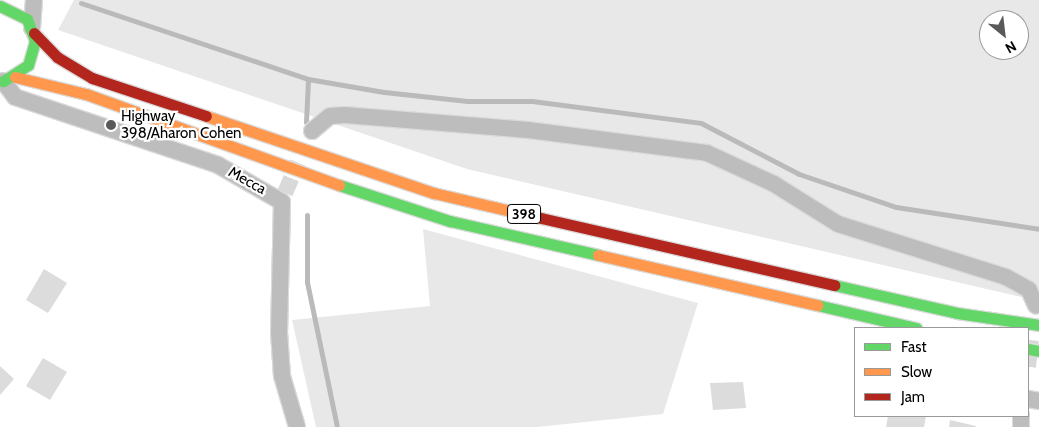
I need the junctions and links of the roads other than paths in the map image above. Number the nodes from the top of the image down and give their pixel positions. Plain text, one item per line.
1 (34, 0) edge
2 (0, 6) edge
3 (33, 30) junction
4 (6, 79) edge
5 (312, 132) dead end
6 (1036, 306) dead end
7 (1039, 325) edge
8 (912, 327) edge
9 (297, 427) edge

1 - 3 street
2 - 3 main road, 398
3 - 4 main road
3 - 7 main road, 398
4 - 8 main road, 398
4 - 9 street, Mecca
5 - 6 street

